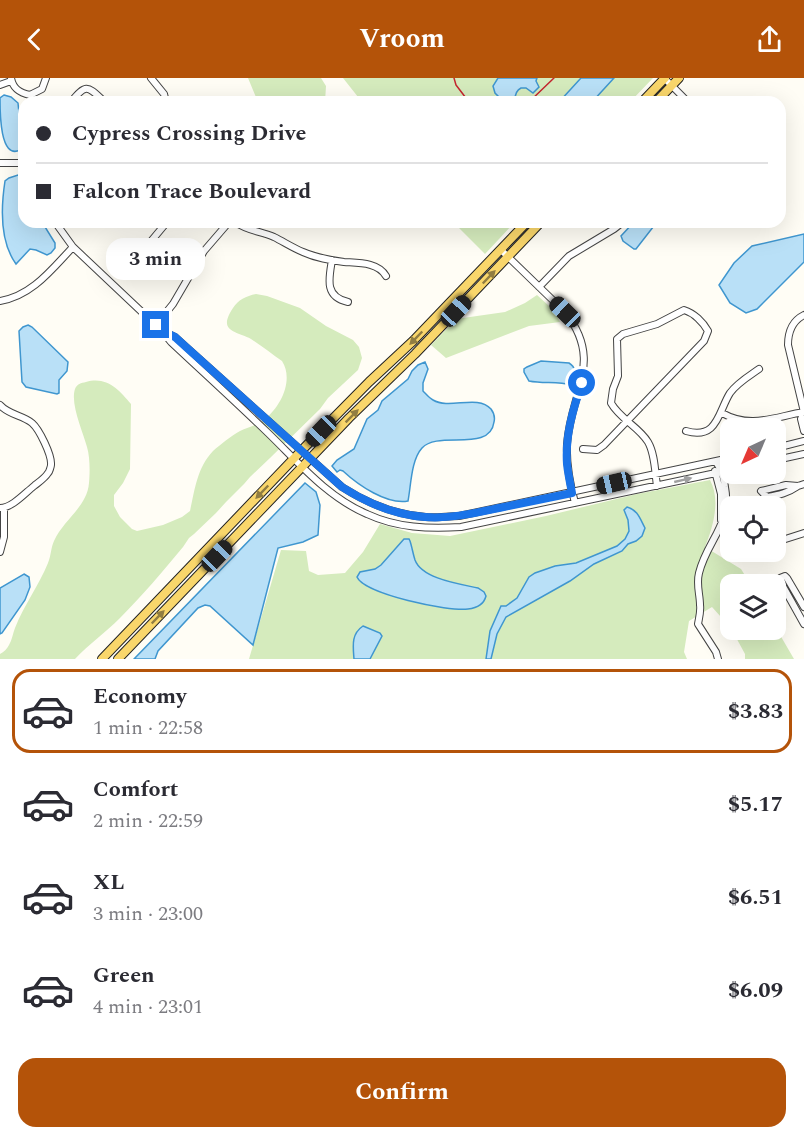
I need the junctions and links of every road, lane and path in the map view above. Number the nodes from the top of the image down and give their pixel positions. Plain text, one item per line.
1 (46, 78) edge
2 (151, 78) edge
3 (665, 78) edge
4 (679, 78) edge
5 (11, 79) edge
6 (0, 85) edge
7 (672, 86) junction
8 (26, 96) edge
9 (33, 96) edge
10 (76, 96) edge
11 (98, 96) edge
12 (164, 96) edge
13 (648, 96) edge
14 (662, 96) edge
15 (682, 96) edge
16 (18, 163) edge
17 (0, 164) edge
18 (60, 228) edge
19 (162, 228) edge
20 (224, 228) edge
21 (246, 228) edge
22 (521, 228) edge
23 (535, 228) edge
24 (616, 228) edge
25 (74, 247) junction
26 (501, 250) junction
27 (508, 257) junction
28 (137, 258) dead end
29 (332, 260) junction
30 (386, 276) dead end
31 (539, 286) junction
32 (0, 301) edge
33 (348, 302) dead end
34 (804, 315) edge
35 (156, 325) junction
36 (162, 331) junction
37 (804, 367) edge
38 (759, 369) dead end
39 (795, 369) junction
40 (0, 405) edge
41 (804, 412) edge
42 (722, 413) junction
43 (627, 421) junction
44 (686, 431) dead end
45 (804, 431) edge
46 (804, 441) edge
47 (786, 446) edge
48 (583, 449) dead end
49 (302, 450) junction
50 (804, 454) edge
51 (294, 458) junction
52 (310, 458) junction
53 (786, 458) edge
54 (720, 461) edge
55 (716, 462) junction
56 (302, 467) junction
57 (720, 467) edge
58 (720, 471) edge
59 (715, 472) junction
60 (655, 473) junction
61 (801, 485) edge
62 (657, 486) junction
63 (572, 493) junction
64 (721, 496) edge
65 (575, 503) junction
66 (378, 506) junction
67 (2, 508) edge
68 (373, 517) junction
69 (720, 527) edge
70 (804, 533) edge
71 (786, 539) edge
72 (0, 552) edge
73 (802, 603) edge
74 (793, 604) junction
75 (804, 624) edge
76 (102, 659) edge
77 (118, 659) edge
78 (718, 659) edge

1 - 9 street
2 - 12 street
3 - 7 street
3 - 13 main road
4 - 7 main road
5 - 6 street
5 - 8 street
7 - 14 main road
7 - 15 street
10 - 11 street
16 - 17 street
18 - 25 street
19 - 28 street
20 - 35 street
21 - 29 street
22 - 26 main road
23 - 27 main road
24 - 31 street
25 - 32 street
25 - 35 street
26 - 27 street
26 -> 49 main road
27 - 31 street
52 -> 27 main road
29 - 30 street
29 - 33 street
31 - 63 street
34 - 39 street
35 - 36 street
36 - 49 street
36 - 51 street
37 - 39 street
38 - 42 street
39 - 41 street
40 - 67 street
41 - 42 street
41 - 45 street
42 - 44 street
43 - 43 street
43 - 48 street
43 - 60 street
46 - 47 street
49 - 51 main road
49 - 52 street
50 - 53 street
51 - 56 street
51 -> 76 main road
52 - 56 main road
52 - 66 street
54 - 55 street
55 - 57 street
55 - 59 street
55 - 60 street
56 - 68 street
77 -> 56 main road
58 - 59 street
62 -> 59 street
59 - 64 street
60 - 62 street
60 - 63 street
61 - 61 street
62 - 65 street
63 - 65 street
63 - 66 street
65 - 68 street
66 - 68 street
67 - 72 street
69 - 78 street
70 - 71 street
73 - 74 street
73 - 74 street
74 - 75 street

